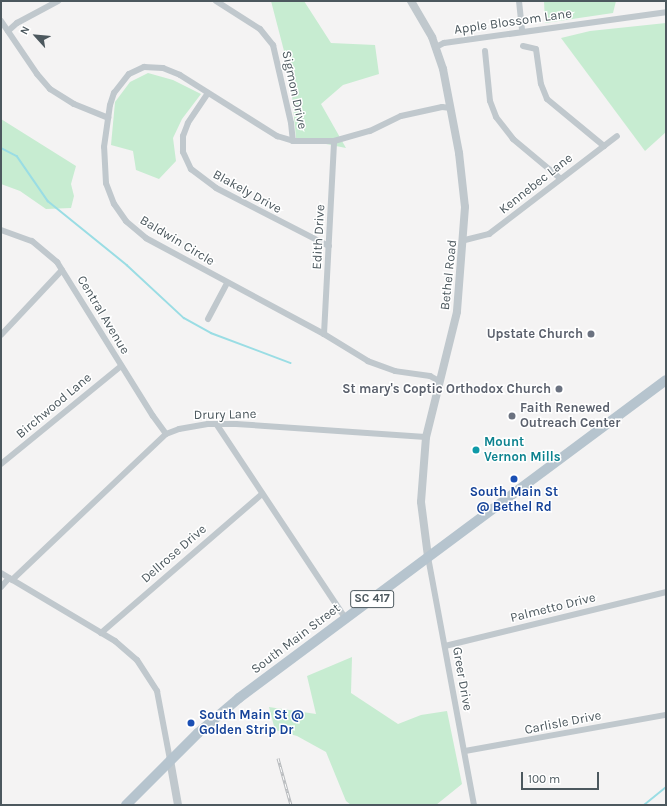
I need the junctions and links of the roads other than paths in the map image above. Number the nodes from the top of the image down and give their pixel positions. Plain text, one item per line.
1 (58, 1) edge
2 (216, 1) edge
3 (411, 1) edge
4 (519, 1) edge
5 (666, 12) edge
6 (1, 21) edge
7 (8, 31) junction
8 (522, 31) junction
9 (523, 46) dead end
10 (436, 47) junction
11 (485, 51) dead end
12 (208, 93) junction
13 (451, 108) junction
14 (108, 118) junction
15 (617, 136) dead end
16 (293, 141) junction
17 (334, 141) junction
18 (604, 146) junction
19 (561, 179) junction
20 (1, 230) edge
21 (465, 240) junction
22 (329, 246) junction
23 (62, 270) junction
24 (227, 284) junction
25 (208, 319) dead end
26 (324, 334) junction
27 (1, 335) edge
28 (121, 366) junction
29 (666, 380) edge
30 (439, 381) junction
31 (217, 425) junction
32 (166, 434) junction
33 (426, 437) junction
34 (1, 464) edge
35 (262, 494) junction
36 (428, 557) junction
37 (1, 573) edge
38 (10, 579) junction
39 (1, 587) edge
40 (666, 592) edge
41 (345, 618) junction
42 (101, 633) junction
43 (445, 646) junction
44 (666, 716) edge
45 (465, 751) junction
46 (170, 760) junction
47 (126, 805) edge
48 (178, 805) edge
49 (474, 805) edge

1 - 7 street
2 - 16 street, Sigmon Drive
3 - 10 street, Bethel Road
4 - 8 street
5 - 8 street, Apple Blossom Lane
6 - 7 street
7 - 14 street
8 - 10 street, Apple Blossom Lane
9 - 18 street
10 - 13 street, Bethel Road
11 - 19 street
12 - 14 street, Baldwin Circle
12 - 16 street, Baldwin Circle
12 - 22 street, Blakely Drive
13 - 17 street, Baldwin Circle
13 - 21 street, Bethel Road
14 - 24 street, Baldwin Circle
15 - 18 street, Kennebec Lane
16 - 17 street, Baldwin Circle
17 - 22 street, Edith Drive
18 - 19 street, Kennebec Lane
19 - 21 street, Kennebec Lane
20 - 23 street, Central Avenue
21 - 30 street, Bethel Road
22 - 26 street, Edith Drive
23 - 27 street
23 - 28 street, Central Avenue
24 - 25 street
24 - 26 street, Baldwin Circle
26 - 30 street, Baldwin Circle
28 - 32 street, Central Avenue
28 - 34 street, Birchwood Lane
29 - 36 main road, South Main Street / SC 417
30 - 33 street, Bethel Road
31 - 32 street, Drury Lane
31 - 33 street, Drury Lane
31 - 35 street
32 - 38 street, Drury Lane
33 - 36 street, Bethel Road
35 - 41 street
35 - 42 street, Dellrose Drive
36 - 41 main road, South Main Street / SC 417
36 - 43 street, Greer Drive
37 - 38 street
38 - 39 street, Drury Lane
38 - 42 street
40 - 43 street, Palmetto Drive
41 - 46 main road, South Main Street / SC 417
42 - 46 street
43 - 45 street, Greer Drive
44 - 45 street, Carlisle Drive
45 - 49 street, Greer Drive
46 - 47 main road, South Main Street / SC 417
46 - 48 street

